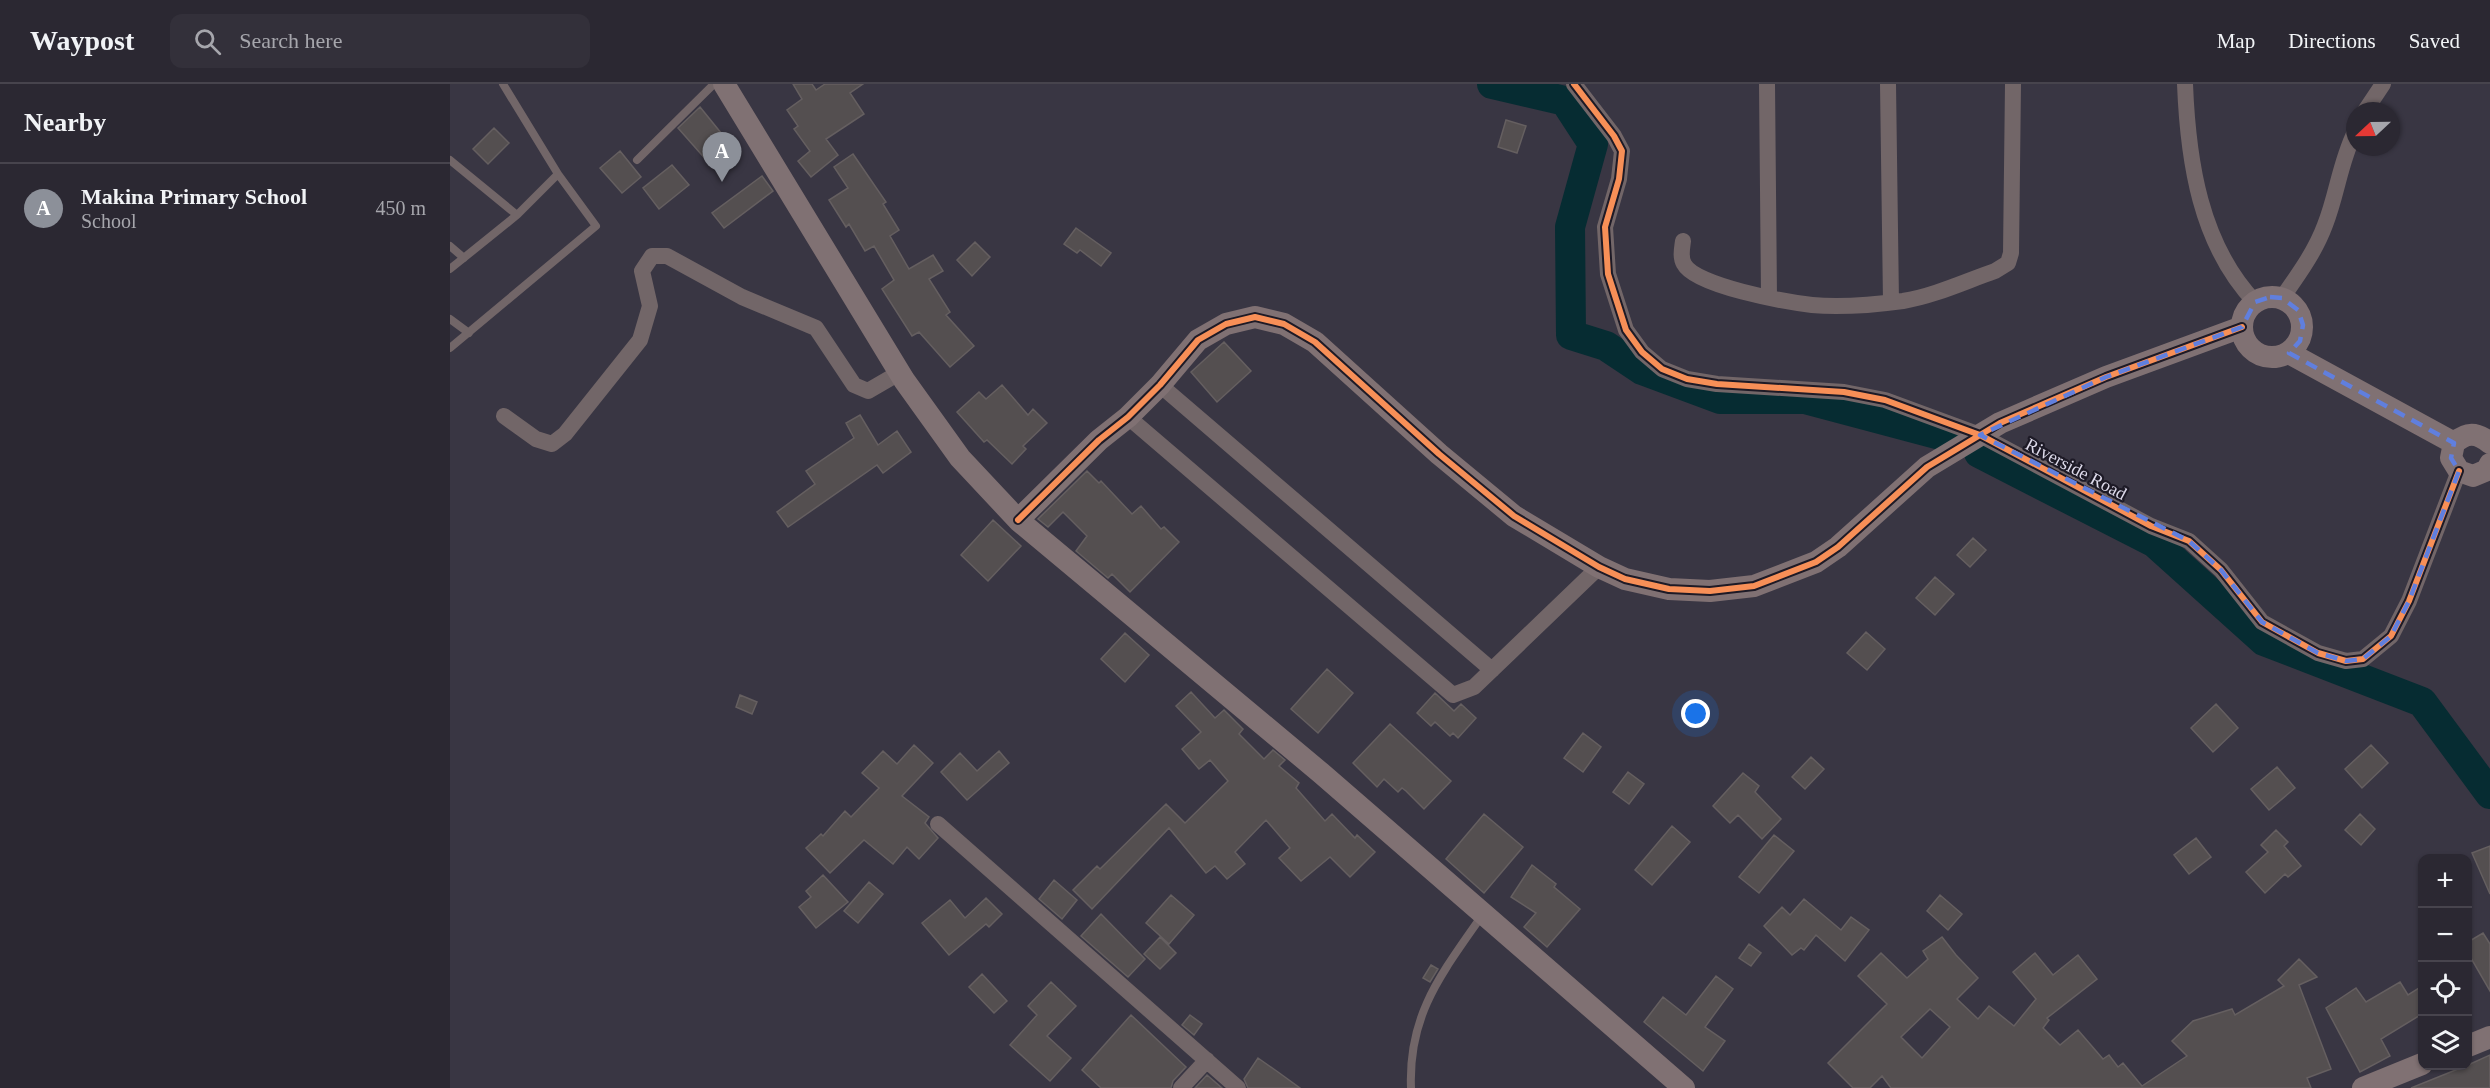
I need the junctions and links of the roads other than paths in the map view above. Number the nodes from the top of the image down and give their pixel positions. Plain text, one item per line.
1 (503, 84) edge
2 (714, 84) edge
3 (724, 84) edge
4 (1574, 84) edge
5 (1767, 84) edge
6 (1888, 84) edge
7 (2013, 84) edge
8 (2185, 84) edge
9 (2383, 84) edge
10 (2371, 102) edge
11 (2346, 155) edge
12 (450, 160) edge
13 (637, 160) dead end
14 (558, 174) junction
15 (517, 215) junction
16 (1683, 242) dead end
17 (450, 246) edge
18 (464, 258) junction
19 (450, 269) edge
20 (1769, 297) junction
21 (2282, 298) junction
22 (1891, 302) junction
23 (2255, 302) junction
24 (450, 319) edge
25 (2241, 327) junction
26 (469, 333) junction
27 (450, 348) edge
28 (2289, 353) junction
29 (899, 373) junction
30 (1160, 385) junction
31 (504, 416) dead end
32 (1128, 417) junction
33 (1980, 435) junction
34 (2454, 443) junction
35 (2490, 443) edge
36 (2489, 469) edge
37 (2459, 471) junction
38 (1018, 520) junction
39 (1599, 567) junction
40 (1492, 670) junction
41 (938, 824) dead end
42 (1483, 914) junction
43 (2490, 1037) edge
44 (2472, 1044) edge
45 (1207, 1060) junction
46 (2418, 1066) edge
47 (1181, 1088) edge
48 (1238, 1088) edge
49 (1411, 1088) edge
50 (1684, 1088) edge
51 (2363, 1088) edge

1 - 14 lane
2 - 13 lane
3 - 29 street
4 - 33 street, Riverside Road
5 - 20 street
6 - 22 street
7 - 22 street
8 - 23 street
9 - 10 street
11 - 21 street
12 - 15 lane
14 - 15 lane
14 - 26 lane
15 - 18 lane
16 - 20 street
17 - 18 lane
18 - 19 lane
20 - 22 street
21 - 23 street
21 - 28 street
23 - 25 street
24 - 26 lane
25 - 28 street
25 - 33 street
26 - 27 lane
28 - 34 street
29 - 31 street
29 - 38 street
30 - 32 street
30 - 39 street
30 - 40 street
32 - 38 street
32 - 40 street
33 - 37 street, Riverside Road
33 - 39 street
34 - 35 street
34 - 37 street
36 - 37 street
38 - 42 street
39 - 40 street
41 - 45 street
42 - 49 lane
42 - 50 street
43 - 44 street
45 - 47 street
45 - 48 street
46 - 51 street

